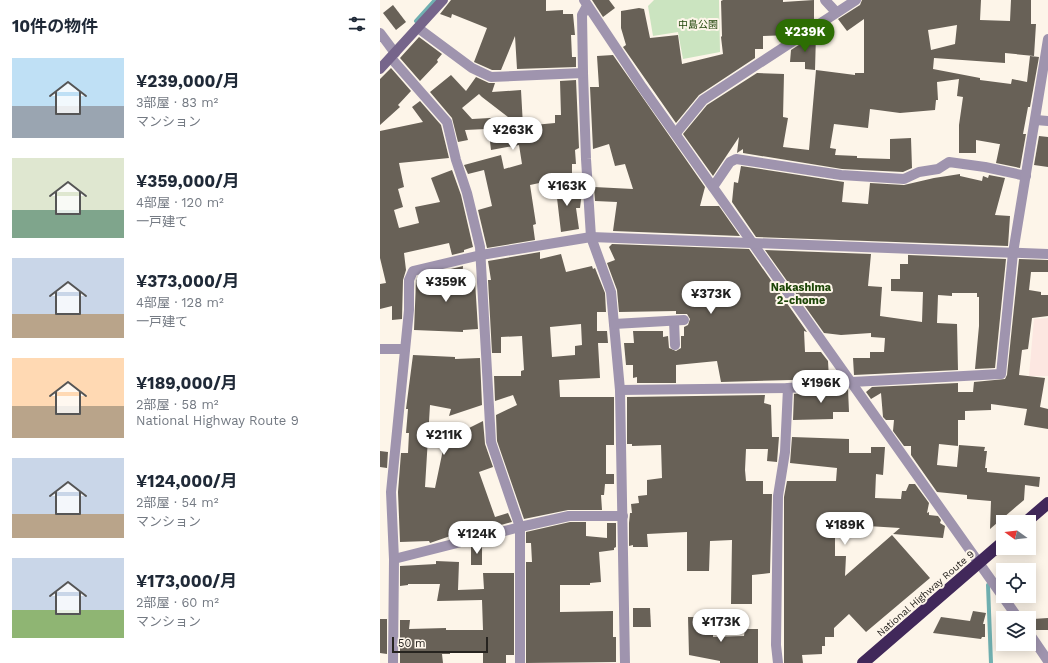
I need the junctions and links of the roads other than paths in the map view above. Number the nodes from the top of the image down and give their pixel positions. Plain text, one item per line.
1 (443, 0) edge
2 (825, 0) edge
3 (856, 0) edge
4 (585, 3) edge
5 (836, 12) junction
6 (418, 28) junction
7 (380, 33) edge
8 (1048, 39) edge
9 (393, 55) junction
10 (380, 69) edge
11 (583, 73) junction
12 (1036, 120) junction
13 (1048, 121) edge
14 (676, 133) junction
15 (1026, 176) junction
16 (713, 187) junction
17 (591, 237) junction
18 (754, 243) junction
19 (1013, 253) junction
20 (1048, 254) edge
21 (481, 255) junction
22 (614, 324) junction
23 (675, 345) dead end
24 (380, 349) edge
25 (405, 349) junction
26 (852, 382) junction
27 (827, 385) dead end
28 (788, 388) junction
29 (620, 390) junction
30 (1048, 503) edge
31 (1034, 515) edge
32 (624, 516) junction
33 (520, 527) junction
34 (996, 548) edge
35 (394, 559) junction
36 (978, 564) junction
37 (1013, 611) edge
38 (1036, 643) edge
39 (1048, 661) edge
40 (393, 663) edge
41 (520, 663) edge
42 (625, 663) edge
43 (778, 663) edge
44 (863, 663) edge

1 - 6 street
2 - 5 street
3 - 5 street
4 - 11 street
4 - 14 street
5 - 14 street
6 - 9 street
6 - 11 street
7 - 9 street
8 - 12 street
9 - 10 street
9 - 21 street
11 - 17 street
12 - 13 street
12 - 15 street
14 - 16 street
15 - 16 street
15 - 19 street
16 - 18 street
17 - 18 street
17 - 21 street
17 - 22 street
18 - 19 street
18 - 26 street
19 - 20 street
19 - 26 street
21 - 25 street
21 - 33 street
22 - 23 street
22 - 29 street
24 - 25 street
25 - 35 street
26 - 36 street
27 - 28 street
28 - 29 street
28 - 43 street
29 - 32 street
30 - 31 highway
32 - 33 street
32 - 42 street
33 - 35 street
33 - 41 street
34 - 36 highway, National Highway Route 9
35 - 40 street
36 - 37 street
36 - 44 highway, National Highway Route 9
38 - 39 street

